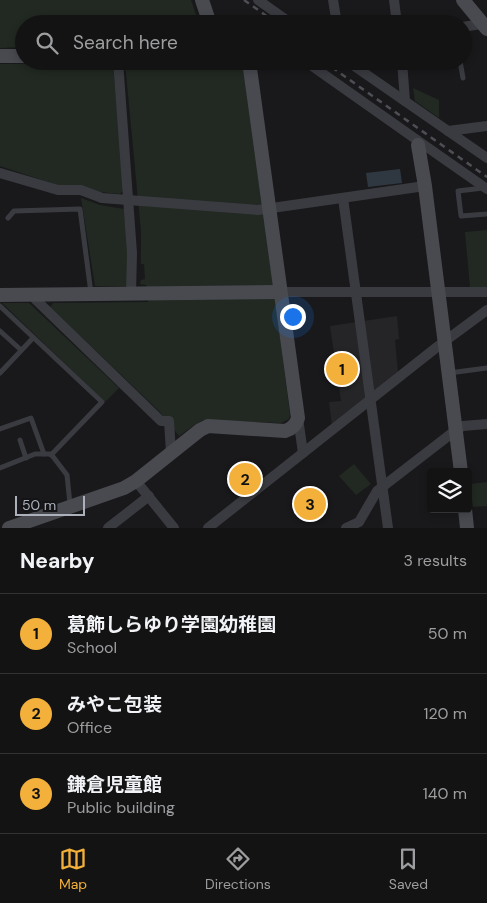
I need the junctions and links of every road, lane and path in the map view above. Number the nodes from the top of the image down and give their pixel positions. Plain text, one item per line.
1 (202, 0) edge
2 (258, 0) edge
3 (333, 0) edge
4 (394, 0) edge
5 (463, 0) edge
6 (207, 15) edge
7 (279, 15) edge
8 (336, 15) edge
9 (396, 15) edge
10 (486, 26) edge
11 (472, 27) edge
12 (0, 56) edge
13 (15, 56) edge
14 (119, 70) edge
15 (250, 70) edge
16 (318, 70) edge
17 (360, 70) edge
18 (403, 70) edge
19 (462, 70) edge
20 (463, 78) dead end
21 (405, 101) junction
22 (487, 126) edge
23 (448, 131) junction
24 (418, 142) junction
25 (487, 158) edge
26 (0, 173) edge
27 (426, 186) junction
28 (486, 188) edge
29 (342, 198) junction
30 (129, 201) junction
31 (270, 208) junction
32 (487, 214) edge
33 (8, 218) dead end
34 (280, 292) junction
35 (356, 292) junction
36 (487, 292) edge
37 (439, 293) junction
38 (92, 294) junction
39 (131, 294) junction
40 (0, 295) edge
41 (36, 295) junction
42 (0, 306) edge
43 (487, 310) edge
44 (0, 331) edge
45 (34, 338) junction
46 (445, 342) junction
47 (21, 350) junction
48 (487, 368) edge
49 (0, 373) edge
50 (449, 373) junction
51 (371, 401) junction
52 (298, 418) junction
53 (487, 424) edge
54 (0, 429) edge
55 (456, 430) junction
56 (20, 440) dead end
57 (171, 453) junction
58 (303, 453) junction
59 (44, 454) junction
60 (51, 455) junction
61 (26, 458) junction
62 (0, 468) edge
63 (461, 468) edge
64 (136, 481) junction
65 (383, 487) junction
66 (149, 496) junction
67 (70, 506) junction
68 (465, 513) edge
69 (9, 528) edge
70 (108, 528) edge
71 (174, 528) edge
72 (208, 528) edge
73 (346, 528) edge
74 (388, 528) edge
75 (467, 528) edge

1 - 6 street
2 - 7 street
3 - 8 street
4 - 9 street
5 - 10 street
10 - 11 street
12 - 13 street
14 - 30 street
15 - 31 street
16 - 24 street
17 - 21 street
18 - 21 street
19 - 20 lane
21 - 23 street
22 - 23 street
23 - 25 street
24 - 27 street
24 - 28 street
26 - 30 street
27 - 29 street
27 - 37 street
28 - 32 lane
29 - 31 street
29 - 35 street
30 - 31 street
30 - 39 street
31 - 34 street
33 - 38 lane
34 - 35 street
34 - 39 street
34 - 52 street
35 - 37 street
35 - 51 street
36 - 37 street
37 - 46 street
38 - 39 street
38 - 41 street
40 - 41 street
41 - 57 street
42 - 45 lane
43 - 46 street
44 - 47 lane
45 - 47 lane
45 - 60 lane
46 - 50 street
46 - 51 street
47 - 49 lane
48 - 50 lane
50 - 55 street
51 - 58 street
51 - 65 street
52 - 57 street
52 - 58 street
53 - 55 street
54 - 59 lane
55 - 63 street
55 - 65 street
56 - 61 lane
57 - 64 street
58 - 72 street
59 - 60 lane
59 - 61 lane
60 - 67 lane
61 - 62 lane
64 - 66 street
64 - 67 street
65 - 73 street
65 - 74 street
66 - 70 street
66 - 71 street
67 - 69 street
68 - 75 street

